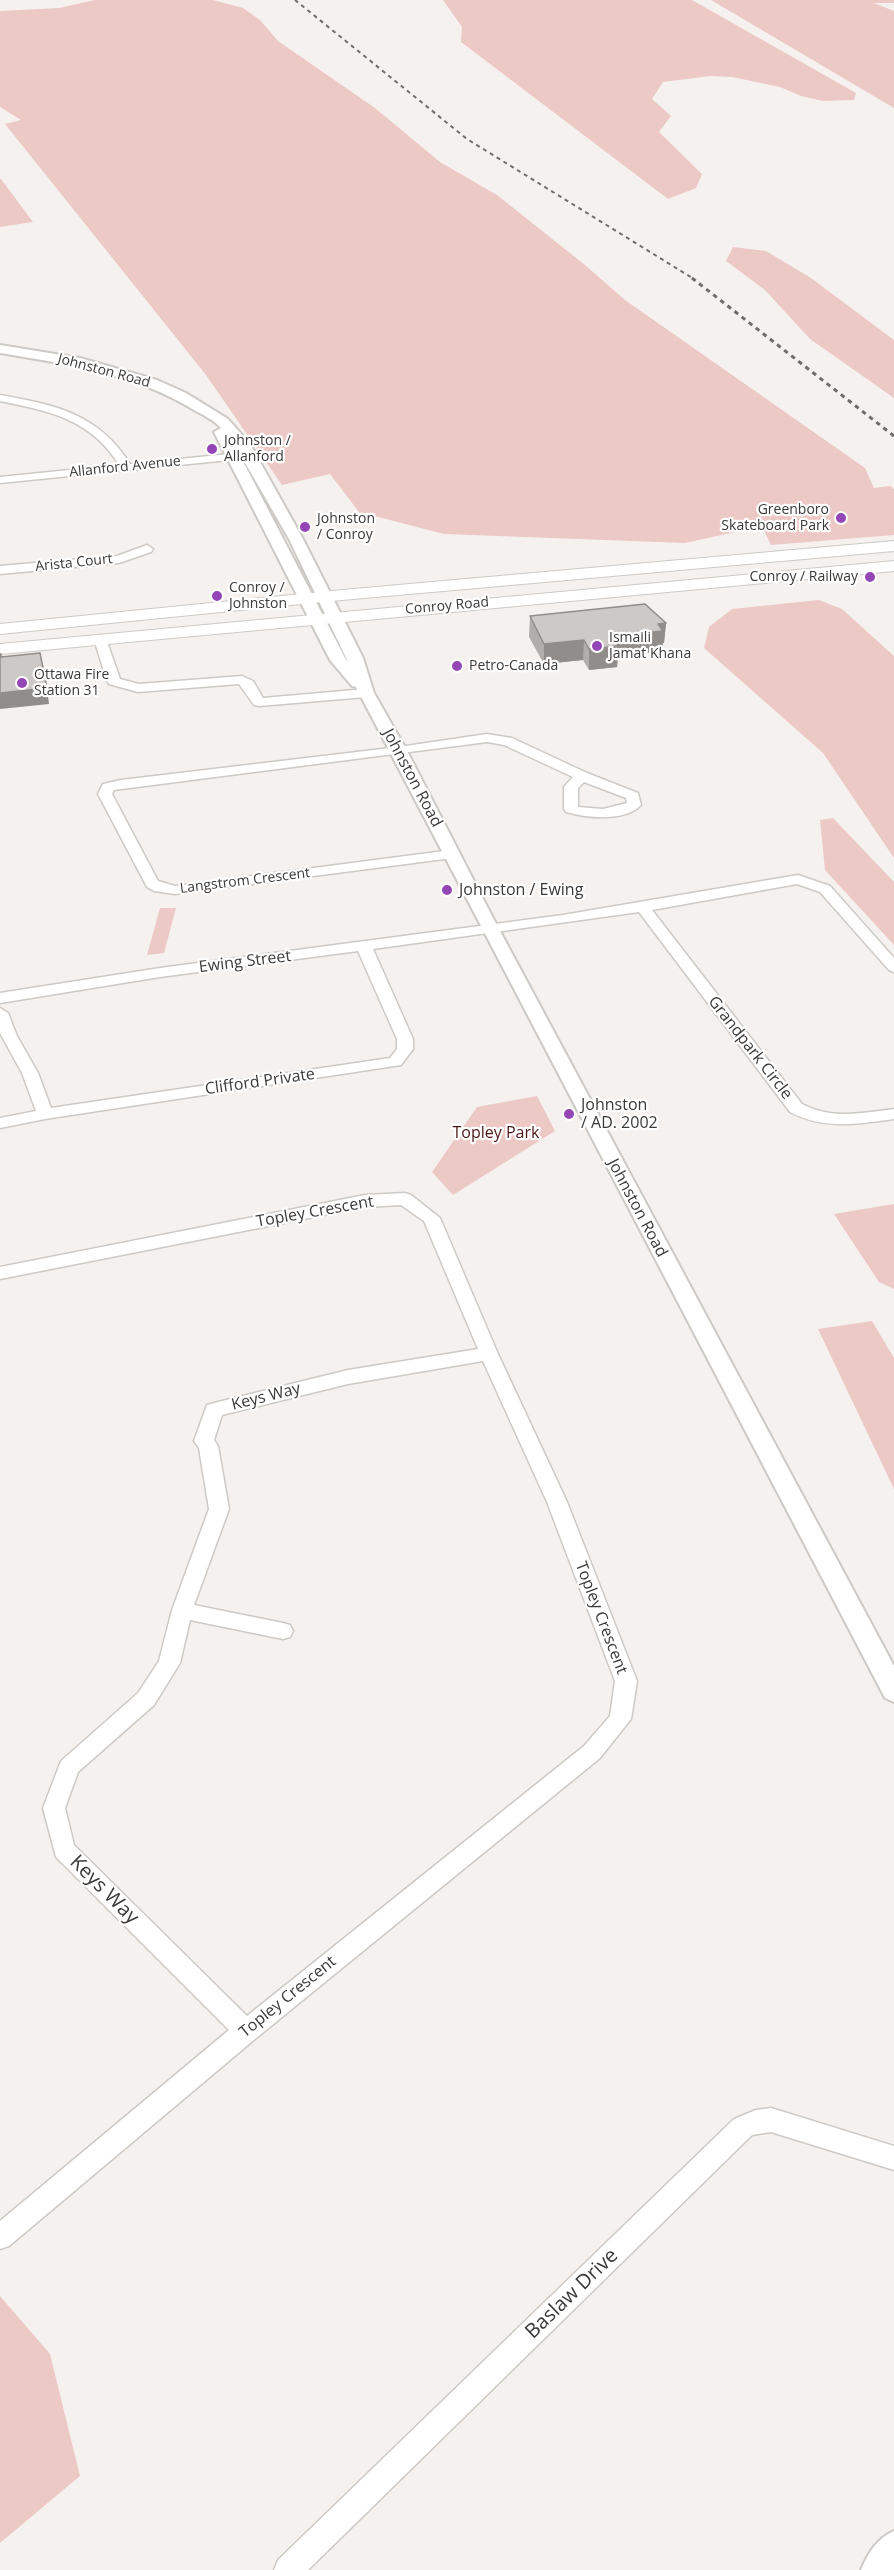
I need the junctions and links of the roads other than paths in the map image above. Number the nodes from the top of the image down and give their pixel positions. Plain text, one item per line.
1 (0, 349) edge
2 (0, 398) edge
3 (203, 409) junction
4 (250, 455) junction
5 (233, 457) junction
6 (126, 467) junction
7 (0, 480) edge
8 (894, 546) edge
9 (147, 549) dead end
10 (894, 566) edge
11 (0, 570) edge
12 (316, 598) junction
13 (325, 618) junction
14 (9, 628) edge
15 (100, 639) junction
16 (22, 647) junction
17 (0, 649) edge
18 (366, 693) junction
19 (399, 751) junction
20 (582, 776) dead end
21 (452, 854) junction
22 (643, 907) junction
23 (492, 931) junction
24 (364, 947) junction
25 (894, 967) edge
26 (0, 998) edge
27 (0, 1013) edge
28 (45, 1114) junction
29 (894, 1114) edge
30 (0, 1123) edge
31 (0, 1273) edge
32 (489, 1354) junction
33 (182, 1610) junction
34 (283, 1630) dead end
35 (894, 1691) edge
36 (246, 2031) junction
37 (894, 2158) edge
38 (0, 2237) edge
39 (894, 2549) edge
40 (288, 2570) edge
41 (879, 2570) edge

1 - 3 street, Johnston Road
2 - 6 street
3 - 4 street, Johnston Road
3 - 5 street, Johnston Road
4 - 5 street, Allanford Avenue
4 - 12 street, Johnston Road
5 - 6 street, Allanford Avenue
5 - 12 street, Johnston Road
6 - 7 street, Allanford Avenue
8 - 12 main road, Conroy Road
9 - 11 street, Arista Court
10 - 13 main road, Conroy Road
12 - 13 street, Johnston Road
12 - 14 main road, Conroy Road
13 - 15 main road, Conroy Road
13 - 18 street, Johnston Road
14 - 16 main road
15 - 16 main road, Conroy Road
15 - 18 street
16 - 17 main road, Conroy Road
18 - 19 street, Johnston Road
19 - 20 street
19 - 21 street, Johnston Road
19 - 21 street, Langstrom Crescent
21 - 23 street, Johnston Road
22 - 23 street
22 - 25 street
22 - 29 street, Grandpark Circle
23 - 24 street, Ewing Street
23 - 35 street, Johnston Road
24 - 26 street, Ewing Street
24 - 28 street, Clifford Private
27 - 28 street
28 - 30 street, Clifford Private
31 - 32 street, Topley Crescent
32 - 33 street, Keys Way
32 - 36 street, Topley Crescent
33 - 34 street
33 - 36 street, Keys Way
36 - 38 street, Topley Crescent
37 - 40 street, Baslaw Drive
39 - 41 street

